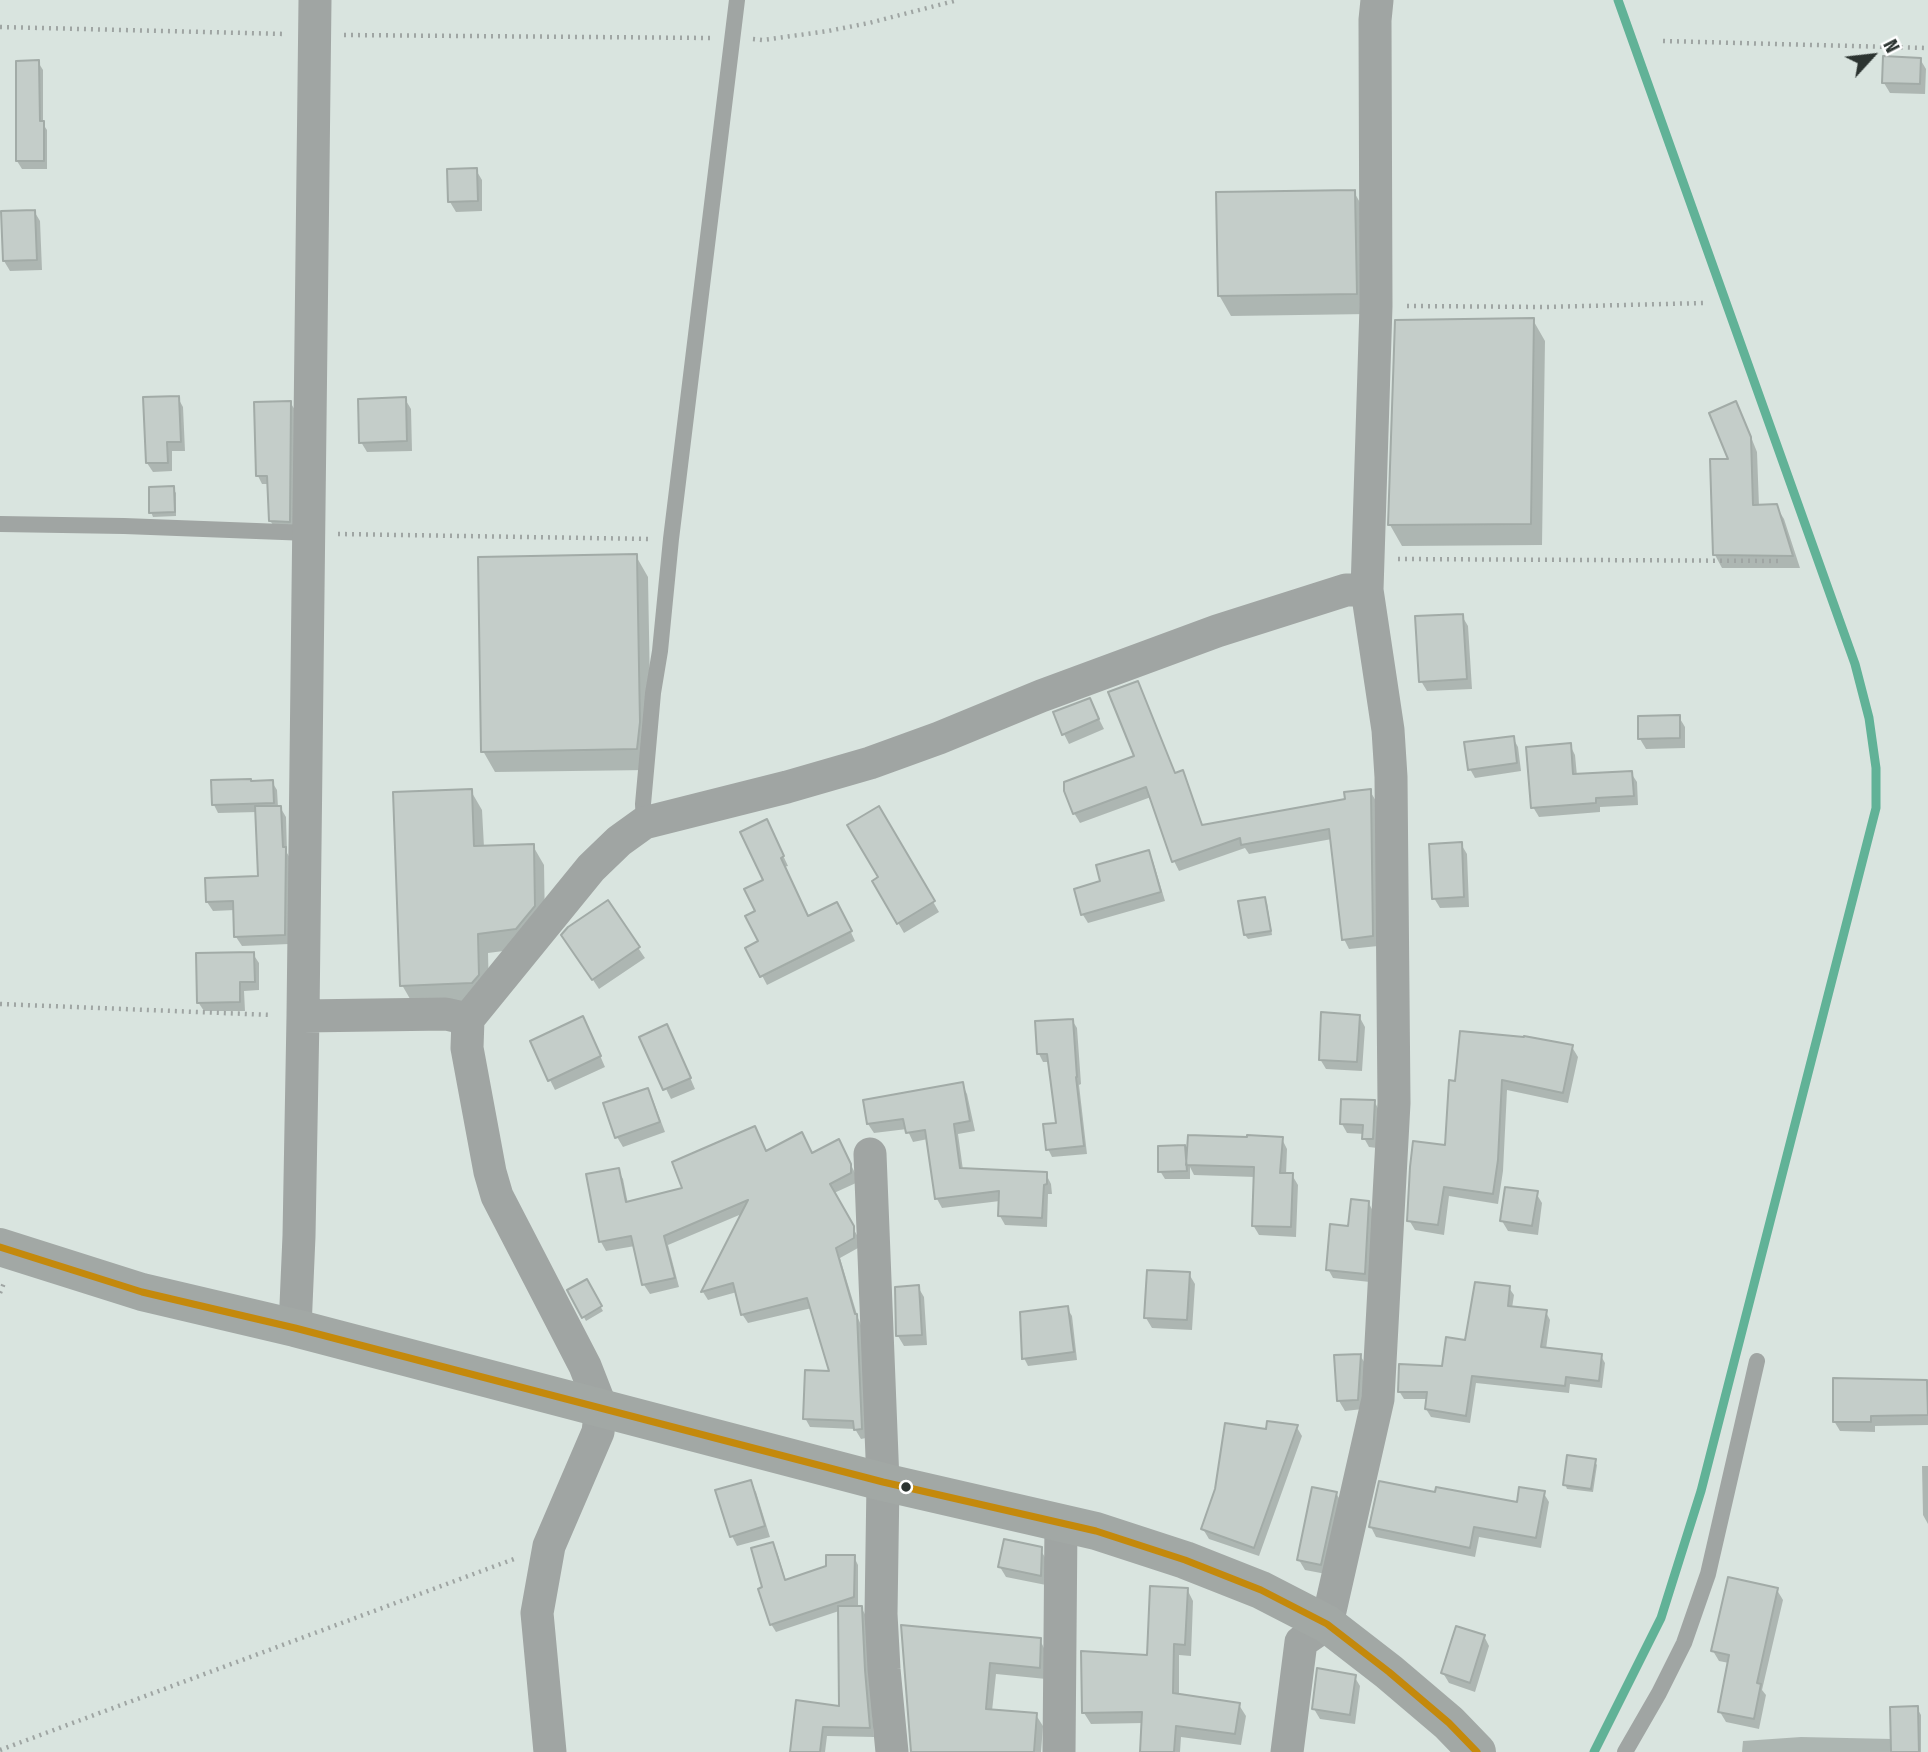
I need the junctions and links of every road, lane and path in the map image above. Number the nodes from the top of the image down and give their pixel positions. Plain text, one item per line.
1 (315, 0) edge
2 (737, 0) edge
3 (958, 0) edge
4 (1377, 0) edge
5 (0, 27) edge
6 (315, 34) junction
7 (733, 38) junction
8 (1662, 41) dead end
9 (1928, 48) edge
10 (1704, 303) dead end
11 (1376, 306) junction
12 (0, 524) edge
13 (309, 533) junction
14 (671, 540) junction
15 (1779, 561) dead end
16 (1368, 574) junction
17 (644, 823) junction
18 (0, 1004) edge
19 (303, 1016) junction
20 (468, 1019) junction
21 (870, 1154) dead end
22 (0, 1247) edge
23 (295, 1328) junction
24 (1757, 1361) dead end
25 (601, 1407) junction
26 (883, 1482) junction
27 (1061, 1523) junction
28 (549, 1546) junction
29 (1327, 1625) junction
30 (0, 1750) edge
31 (550, 1752) edge
32 (892, 1752) edge
33 (1059, 1752) edge
34 (1287, 1752) edge
35 (1477, 1752) edge
36 (1625, 1752) edge

1 - 6 street
2 - 7 lane
3 - 7 path
4 - 11 street
5 - 6 path
6 - 7 path
6 - 13 street
7 - 14 lane
8 - 9 path
10 - 11 path
11 - 16 street
12 - 13 lane
13 - 14 path
13 - 19 street
14 - 17 lane
15 - 16 path
16 - 17 street
16 - 29 street
17 - 20 street
18 - 19 path
19 - 20 street
19 - 23 street
20 - 25 street
21 - 26 street
22 - 23 main road
23 - 25 main road
24 - 36 lane
25 - 26 main road
25 - 28 street
26 - 27 main road
26 - 32 street
27 - 29 main road
27 - 33 street
28 - 30 path
28 - 31 street
29 - 34 street
29 - 35 main road

